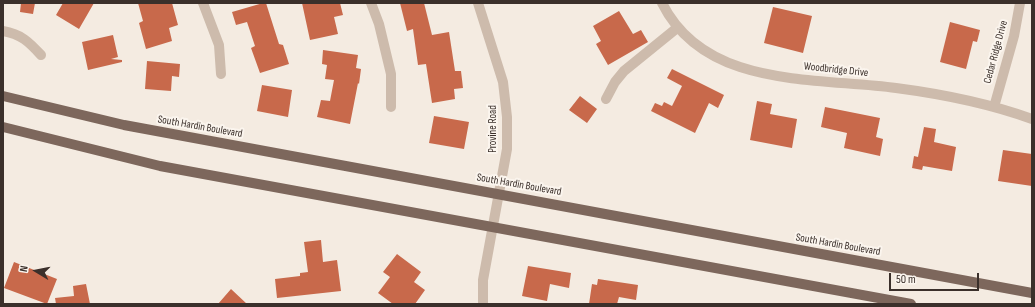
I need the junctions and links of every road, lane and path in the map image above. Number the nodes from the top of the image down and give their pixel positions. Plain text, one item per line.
1 (203, 3) edge
2 (371, 3) edge
3 (478, 3) edge
4 (662, 3) edge
5 (1020, 3) edge
6 (678, 28) junction
7 (3, 31) edge
8 (41, 55) dead end
9 (221, 74) dead end
10 (3, 96) edge
11 (606, 99) dead end
12 (391, 107) dead end
13 (994, 107) junction
14 (1032, 119) edge
15 (3, 127) edge
16 (498, 194) junction
17 (492, 228) junction
18 (1032, 293) edge
19 (483, 304) edge
20 (911, 304) edge

1 - 9 street
2 - 12 street
3 - 16 street, Provine Road
4 - 6 street, Woodbridge Drive
5 - 13 street, Cedar Ridge Drive
6 - 11 street
6 - 13 street, Woodbridge Drive
7 - 8 street
10 - 16 main road, South Hardin Boulevard
13 - 14 street, Woodbridge Drive
15 - 17 main road
16 - 17 street, Provine Road
16 - 18 main road, South Hardin Boulevard
17 - 19 street, Provine Road
17 - 20 main road

